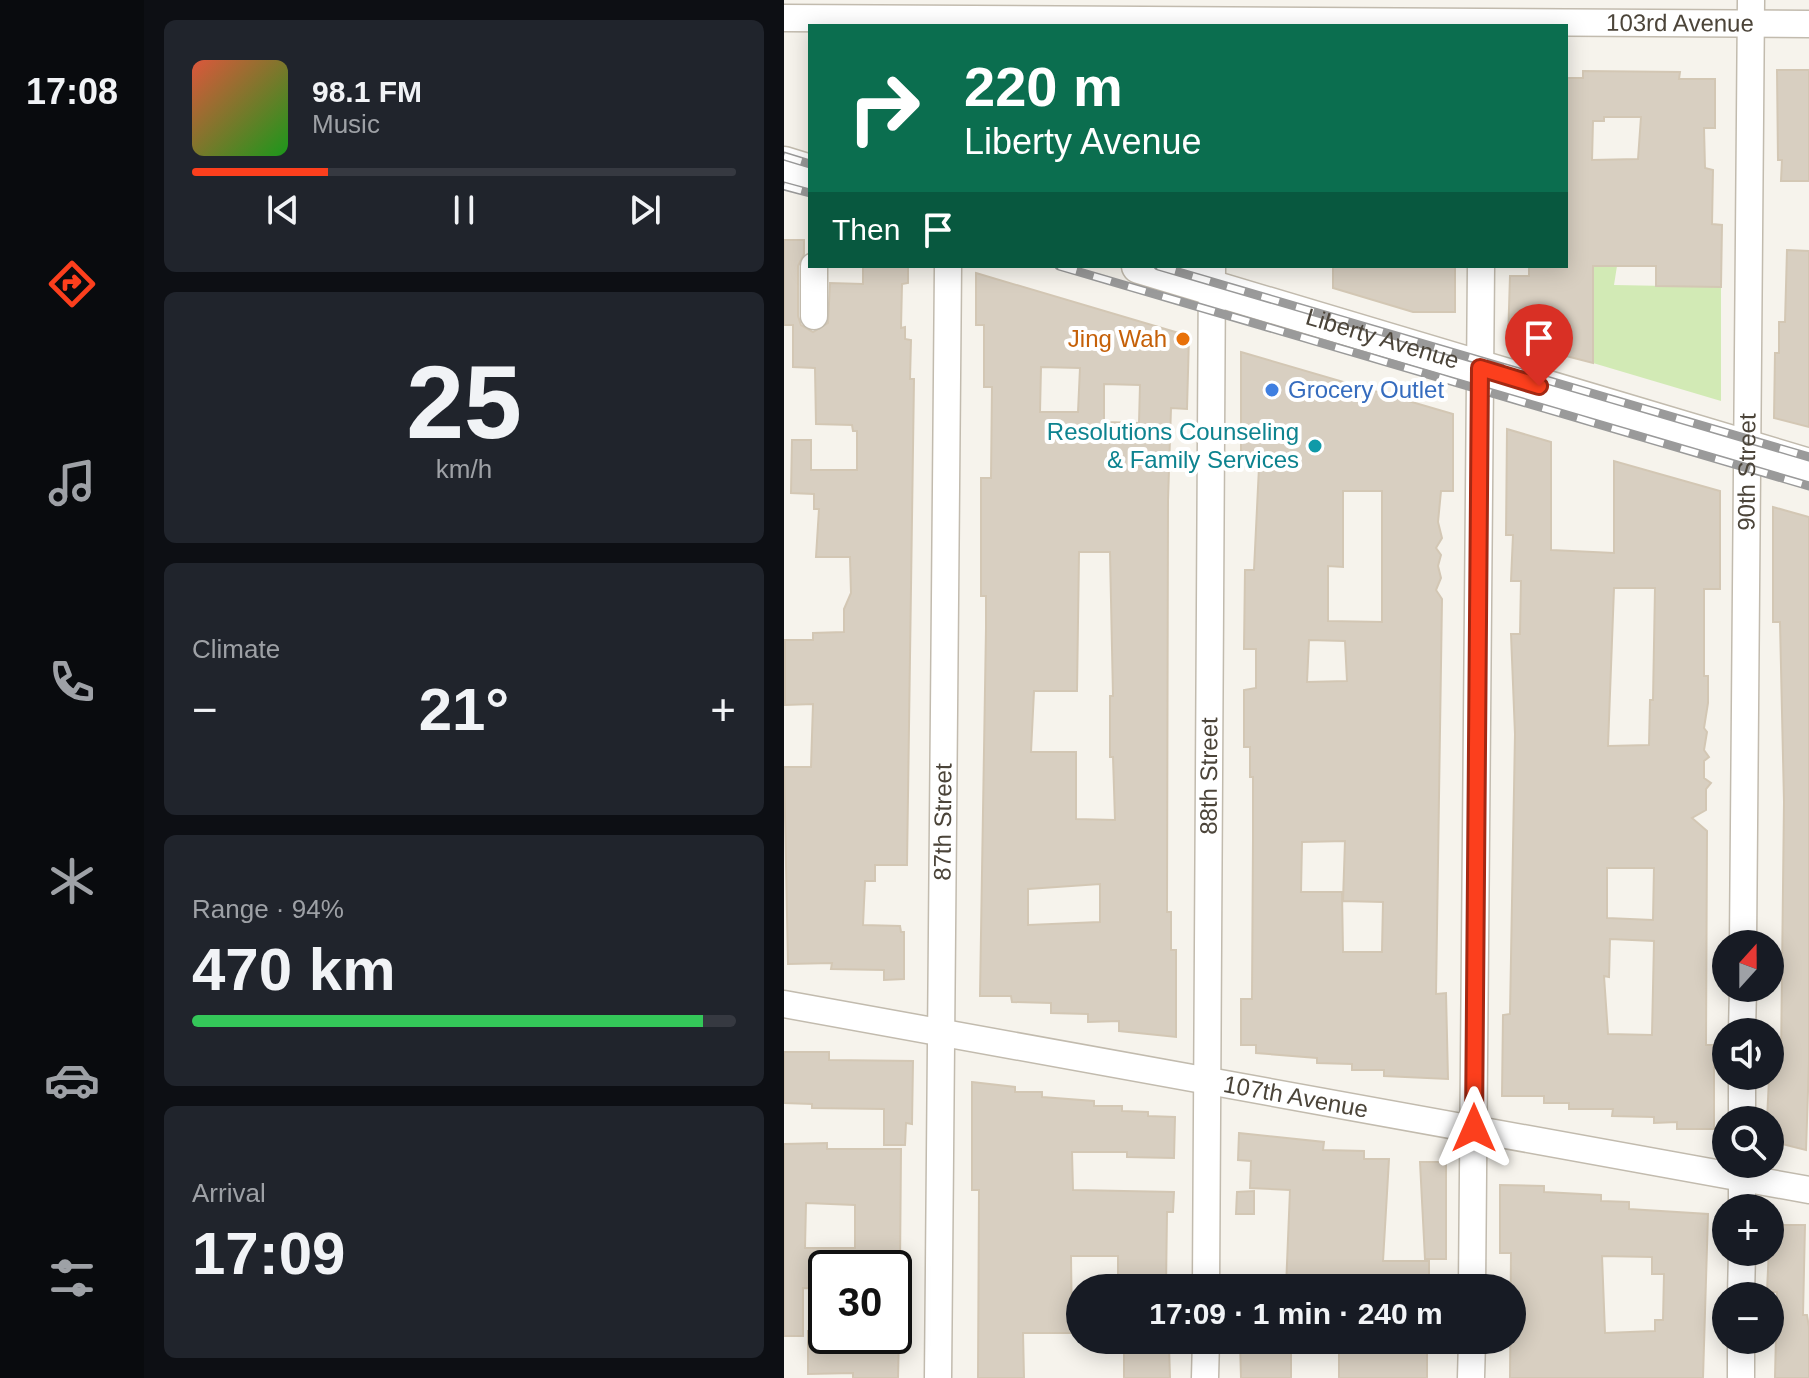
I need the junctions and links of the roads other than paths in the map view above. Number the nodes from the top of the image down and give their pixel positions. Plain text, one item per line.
1 (1751, 12) edge
2 (1218, 15) edge
3 (1484, 16) edge
4 (784, 18) edge
5 (1809, 24) edge
6 (784, 164) edge
7 (808, 171) edge
8 (814, 268) edge
9 (948, 268) edge
10 (1152, 268) edge
11 (1481, 268) edge
12 (1213, 277) edge
13 (814, 316) dead end
14 (1480, 368) junction
15 (1745, 447) junction
16 (1809, 466) edge
17 (1743, 930) edge
18 (784, 1004) edge
19 (941, 1033) junction
20 (1207, 1080) junction
21 (1474, 1128) junction
22 (1712, 1166) edge
23 (1767, 1178) edge
24 (1809, 1190) edge
25 (1206, 1274) edge
26 (1472, 1274) edge
27 (1206, 1354) edge
28 (1472, 1354) edge
29 (1741, 1354) edge
30 (938, 1378) edge
31 (1205, 1378) edge
32 (1471, 1378) edge
33 (1741, 1378) edge

1 - 3 street, 103rd Avenue
1 - 5 street, 103rd Avenue
1 - 15 street, 90th Street
2 - 3 street, 103rd Avenue
2 - 4 street, 103rd Avenue
6 - 7 street
8 - 13 street
9 - 19 street, 87th Street
10 - 12 street, Liberty Avenue
11 - 14 street
12 - 14 street, Liberty Avenue
12 - 20 street, 88th Street
14 - 15 street, Liberty Avenue
14 - 21 street
15 - 16 street, Liberty Avenue
15 - 17 street, 90th Street
18 - 19 street, 107th Avenue
19 - 20 street, 107th Avenue
19 - 30 street, 87th Street
20 - 21 street, 107th Avenue
20 - 25 street, 88th Street
21 - 22 street, 107th Avenue
21 - 26 street
23 - 24 street, 107th Avenue
27 - 31 street
28 - 32 street
29 - 33 street

